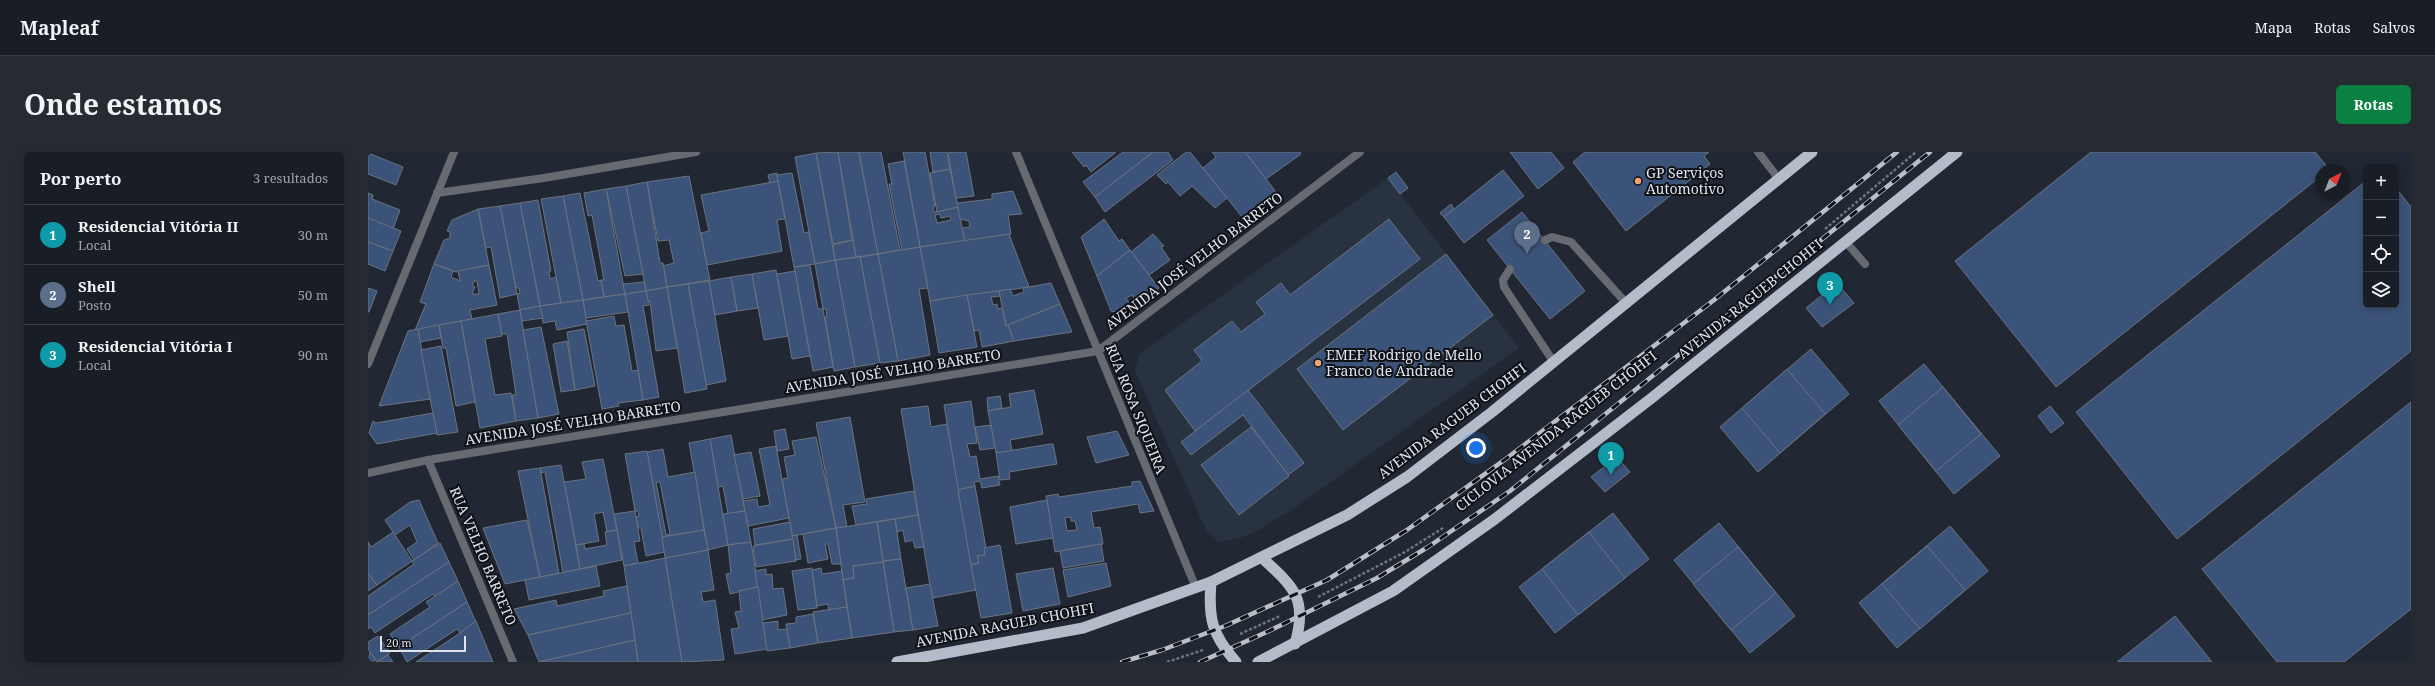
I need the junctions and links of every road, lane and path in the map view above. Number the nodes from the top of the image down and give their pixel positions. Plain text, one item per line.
1 (454, 152) edge
2 (696, 152) edge
3 (1016, 152) edge
4 (1360, 152) edge
5 (1758, 152) edge
6 (1812, 152) edge
7 (1916, 152) edge
8 (1957, 152) edge
9 (1778, 179) junction
10 (437, 193) junction
11 (1819, 234) dead end
12 (1545, 240) dead end
13 (1845, 241) junction
14 (1865, 264) dead end
15 (1510, 269) dead end
16 (1627, 304) junction
17 (1098, 350) junction
18 (1553, 361) junction
19 (368, 364) edge
20 (428, 460) junction
21 (368, 473) edge
22 (1444, 527) dead end
23 (1262, 558) junction
24 (1211, 582) junction
25 (1196, 588) junction
26 (1300, 606) junction
27 (1220, 643) junction
28 (1295, 644) junction
29 (514, 662) edge
30 (897, 662) edge
31 (1167, 662) edge
32 (1236, 662) edge
33 (1258, 662) edge

1 - 10 street
2 - 10 street
3 - 17 street, RUA ROSA SIQUEIRA
4 - 17 street, AVENIDA JOSÉ VELHO BARRETO
5 - 9 street
6 - 9 highway, AVENIDA RAGUEB CHOHFI
7 - 11 path
8 - 13 highway, AVENIDA RAGUEB CHOHFI
9 - 16 highway, AVENIDA RAGUEB CHOHFI
10 - 19 street
12 - 16 street
13 - 14 street
13 - 28 highway, AVENIDA RAGUEB CHOHFI
15 - 18 street
16 - 18 highway, AVENIDA RAGUEB CHOHFI
17 - 20 street, AVENIDA JOSÉ VELHO BARRETO
17 - 25 street, RUA ROSA SIQUEIRA
18 - 23 highway, AVENIDA RAGUEB CHOHFI
20 - 21 street, AVENIDA JOSÉ VELHO BARRETO
20 - 29 street, RUA VELHO BARRETO
22 - 26 path
23 - 24 highway, AVENIDA RAGUEB CHOHFI
23 - 26 highway
24 - 25 highway, AVENIDA RAGUEB CHOHFI
24 - 27 highway
25 - 30 highway, AVENIDA RAGUEB CHOHFI
26 - 27 path
26 - 28 highway
27 - 31 path
27 - 32 highway
28 - 33 highway, AVENIDA RAGUEB CHOHFI

